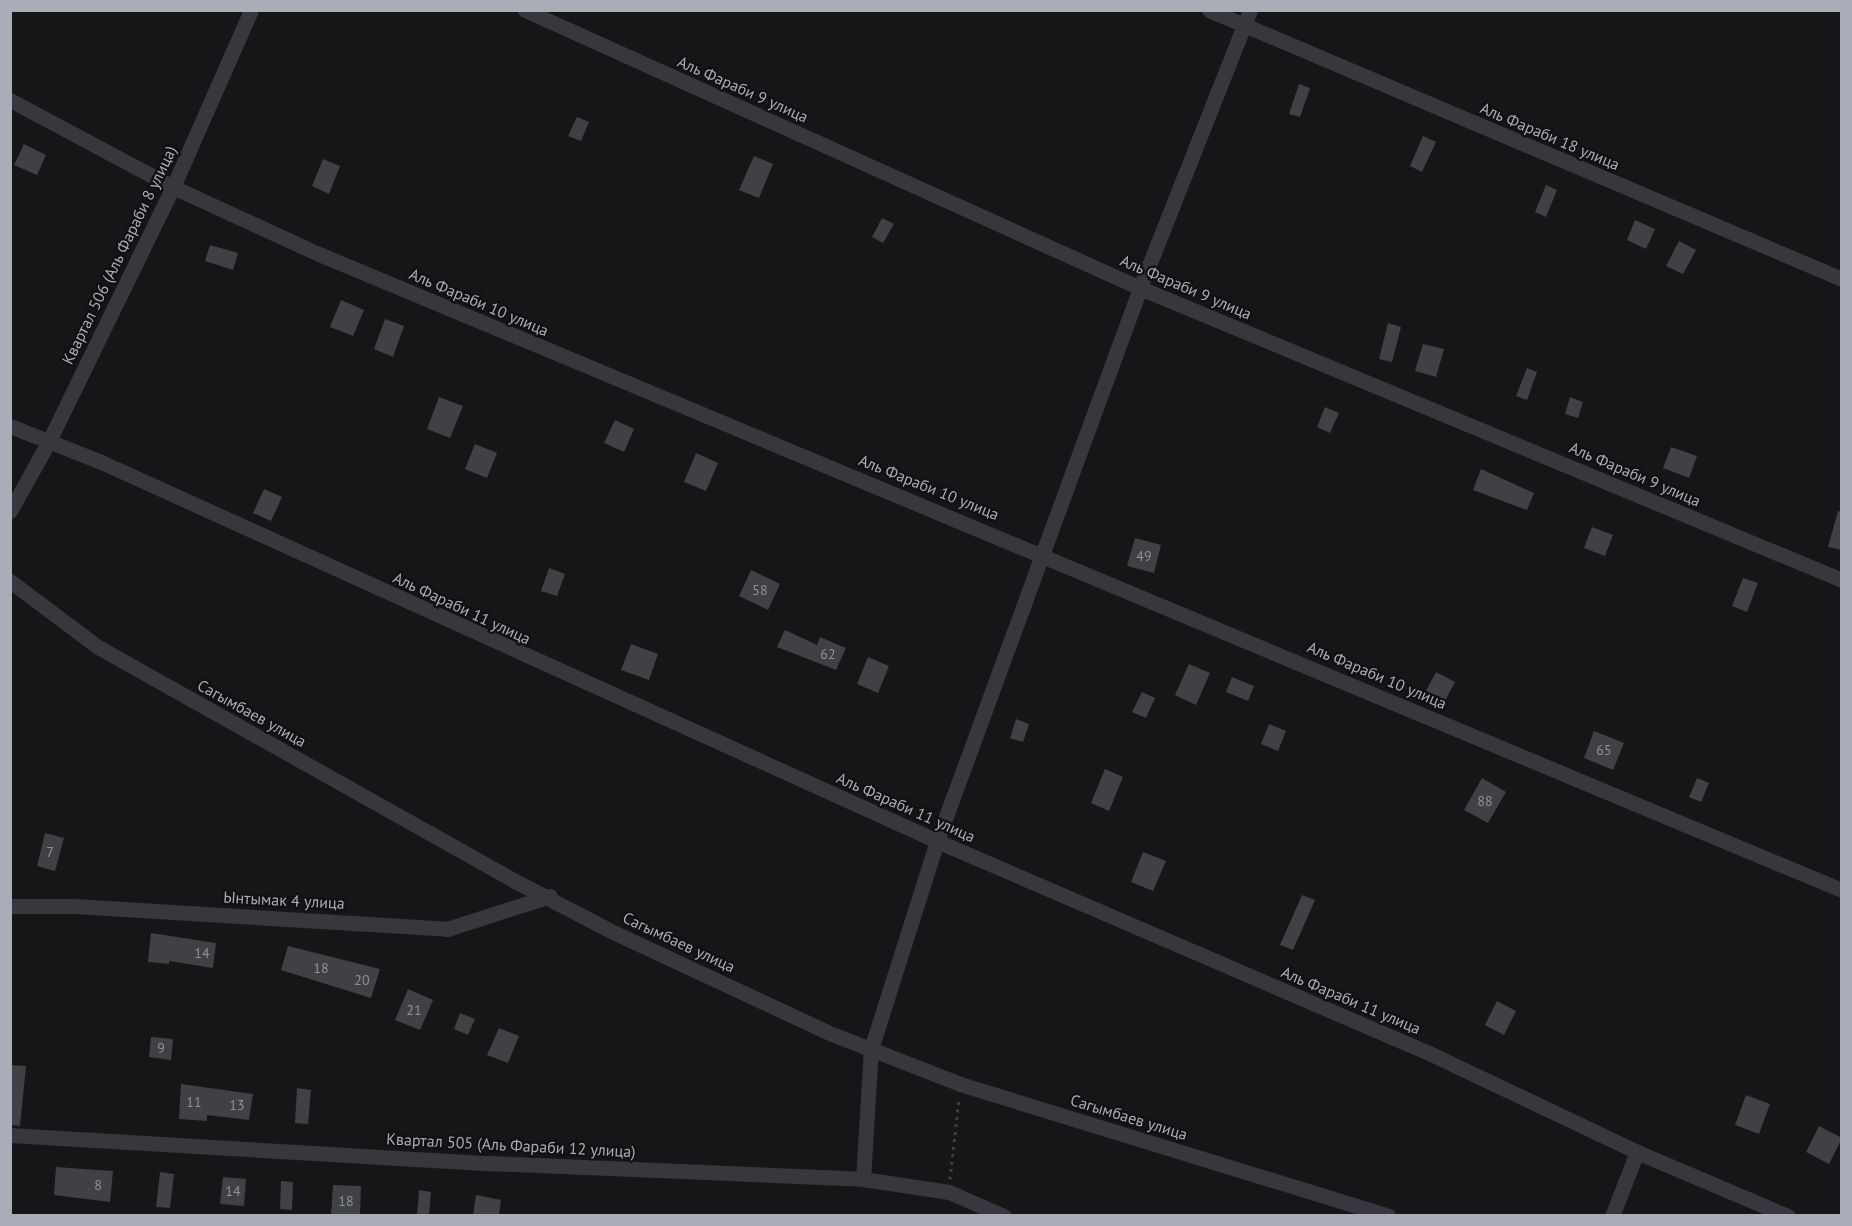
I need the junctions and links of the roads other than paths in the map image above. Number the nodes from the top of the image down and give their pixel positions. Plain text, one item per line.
1 (251, 10) edge
2 (525, 10) edge
3 (1209, 10) edge
4 (1250, 10) edge
5 (1244, 26) junction
6 (10, 100) edge
7 (173, 187) junction
8 (1842, 279) edge
9 (1140, 288) junction
10 (10, 426) edge
11 (48, 443) junction
12 (10, 511) edge
13 (1043, 554) junction
14 (1842, 580) edge
15 (10, 581) edge
16 (937, 841) junction
17 (1842, 890) edge
18 (550, 896) junction
19 (10, 906) edge
20 (871, 1049) junction
21 (10, 1135) edge
22 (1637, 1152) junction
23 (863, 1179) junction
24 (1004, 1215) edge
25 (1388, 1215) edge
26 (1612, 1215) edge
27 (1788, 1215) edge

1 - 7 street, Квартал 506 (Аль Фараби 8 улица)
2 - 9 street, Аль Фараби 9 улица
3 - 5 street, Аль Фараби 18 улица
4 - 5 street
5 - 8 street, Аль Фараби 18 улица
5 - 9 street
6 - 7 street, Аль Фараби 10 улица
7 - 11 street, Квартал 506 (Аль Фараби 8 улица)
7 - 13 street, Аль Фараби 10 улица
9 - 13 street
9 - 14 street, Аль Фараби 9 улица
10 - 11 street, Аль Фараби 11 улица
11 - 12 street, Квартал 506 (Аль Фараби 8 улица)
11 - 16 street, Аль Фараби 11 улица
13 - 16 street
13 - 17 street, Аль Фараби 10 улица
15 - 18 street, Сагымбаев улица
16 - 20 street
16 - 22 street, Аль Фараби 11 улица
18 - 19 street, Ынтымак 4 улица
18 - 20 street, Сагымбаев улица
20 - 23 street
20 - 25 street, Сагымбаев улица
21 - 23 street, Квартал 505 (Аль Фараби 12 улица)
22 - 26 street
22 - 27 street, Аль Фараби 11 улица
23 - 24 street, Квартал 505 (Аль Фараби 12 улица)

